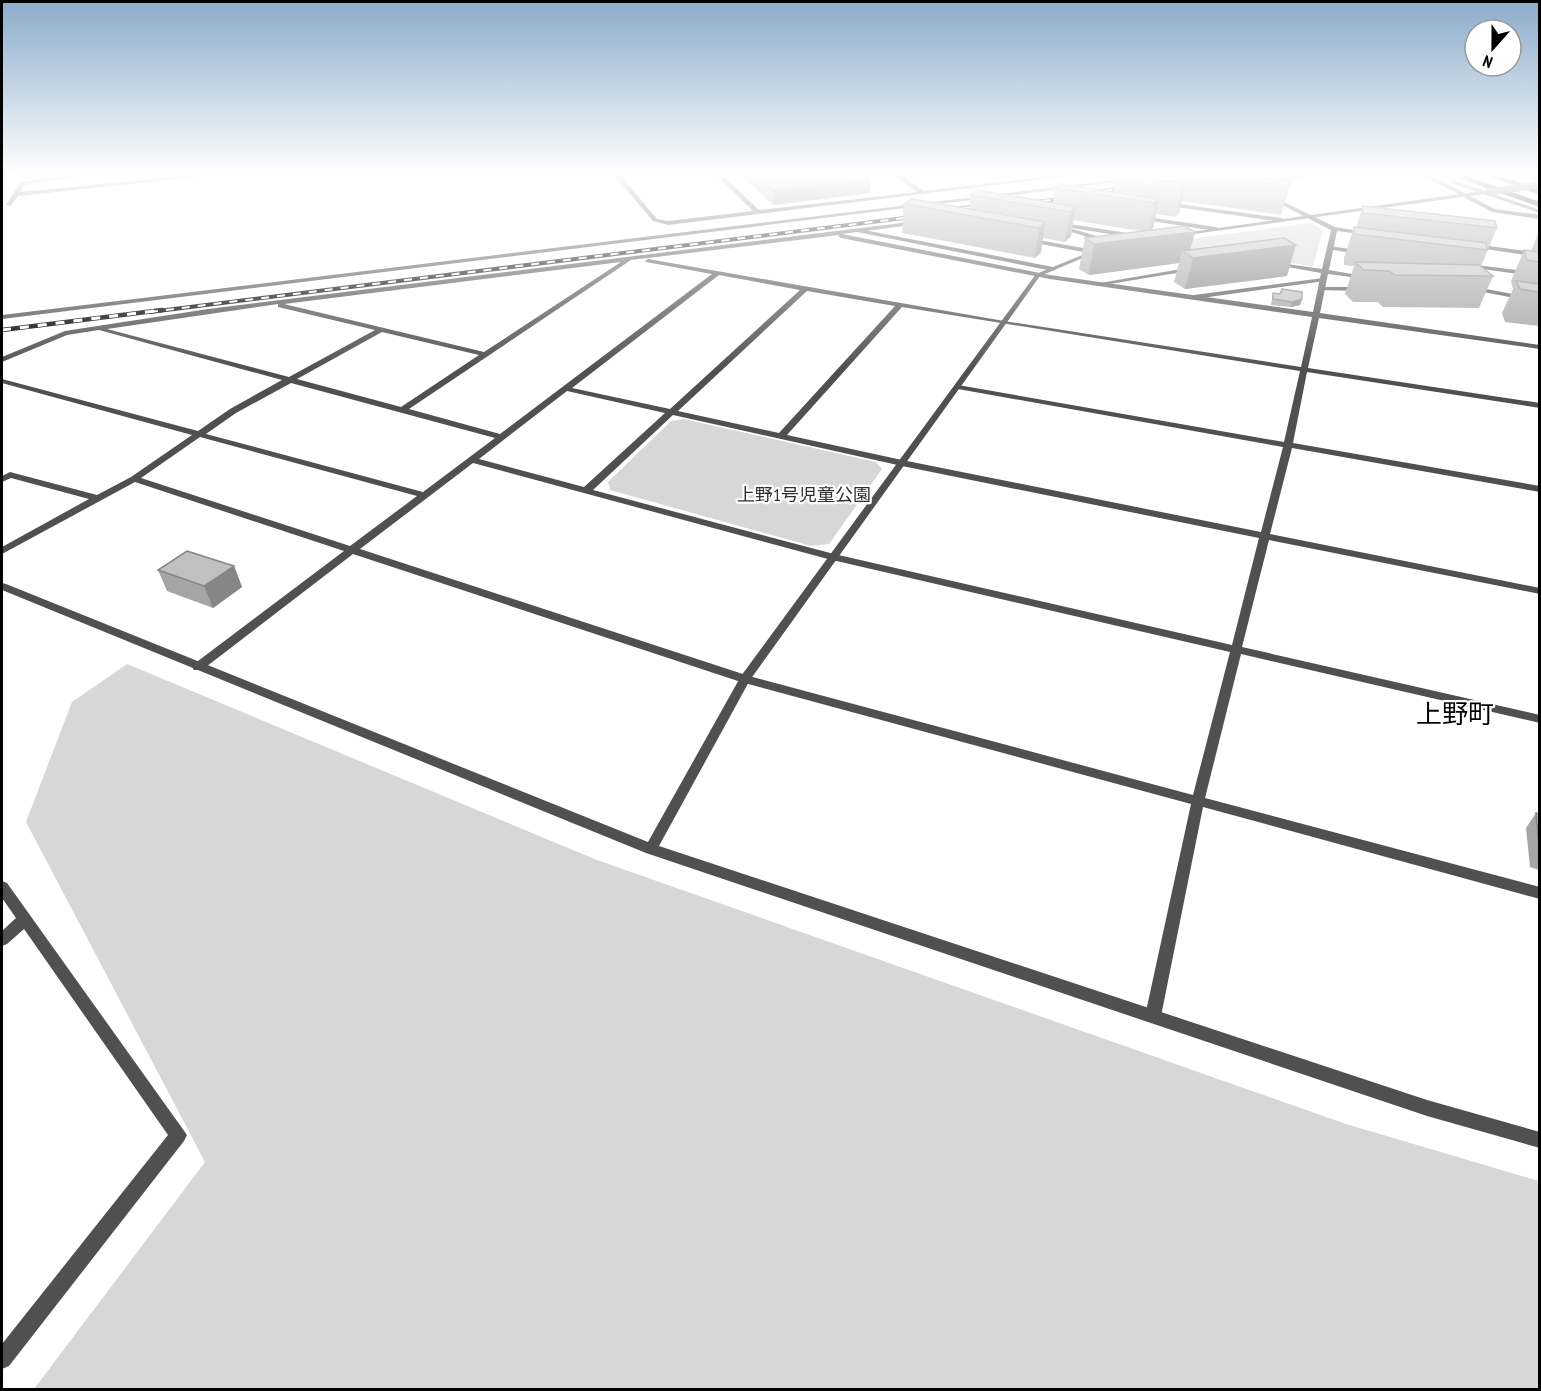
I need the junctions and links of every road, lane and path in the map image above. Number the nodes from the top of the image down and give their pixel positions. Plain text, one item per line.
1 (637, 240) edge
2 (784, 240) edge
3 (861, 240) edge
4 (905, 240) edge
5 (1026, 240) edge
6 (1105, 240) edge
7 (1133, 240) edge
8 (1332, 240) edge
9 (1119, 244) junction
10 (1471, 246) edge
11 (1330, 248) junction
12 (1094, 252) junction
13 (1377, 254) edge
14 (1539, 255) edge
15 (631, 259) junction
16 (1269, 264) edge
17 (1458, 265) edge
18 (1201, 268) edge
19 (1053, 269) junction
20 (718, 273) junction
21 (1038, 275) junction
22 (1539, 275) edge
23 (1377, 277) dead end
24 (1323, 280) junction
25 (1097, 284) junction
26 (806, 288) junction
27 (1466, 288) edge
28 (1375, 289) edge
29 (1194, 297) junction
30 (1539, 301) edge
31 (274, 303) junction
32 (900, 305) junction
33 (1315, 315) junction
34 (2, 317) edge
35 (1004, 323) junction
36 (99, 329) junction
37 (382, 329) junction
38 (1539, 347) edge
39 (487, 355) junction
40 (2, 360) edge
41 (1302, 369) junction
42 (290, 380) junction
43 (2, 381) edge
44 (958, 387) junction
45 (567, 389) junction
46 (1539, 406) edge
47 (402, 411) junction
48 (672, 412) junction
49 (199, 434) junction
50 (781, 436) junction
51 (503, 437) junction
52 (1288, 445) junction
53 (474, 460) junction
54 (902, 463) junction
55 (2, 479) edge
56 (134, 479) junction
57 (1539, 489) edge
58 (587, 490) junction
59 (426, 496) junction
60 (99, 498) junction
61 (1264, 536) junction
62 (354, 550) junction
63 (2, 551) edge
64 (832, 557) junction
65 (2, 586) edge
66 (1539, 591) edge
67 (1236, 650) junction
68 (198, 667) junction
69 (745, 679) junction
70 (1539, 719) edge
71 (1198, 800) junction
72 (651, 849) junction
73 (2, 886) edge
74 (1539, 893) edge
75 (24, 919) junction
76 (2, 940) edge
77 (1153, 1016) junction
78 (1539, 1140) edge
79 (2, 1359) edge

1 - 34 street
2 - 15 street
3 - 21 street
4 - 19 street
5 - 12 street
6 - 9 street
7 - 9 street
8 - 11 street
9 - 12 street
10 - 14 street
11 - 13 street
11 - 24 street
12 - 19 street
15 - 20 street
15 - 31 street
15 - 39 street
16 - 24 street
17 - 22 street
18 - 25 street
19 - 21 street
20 - 26 street
20 - 45 street
21 - 25 street
21 - 35 street
23 - 24 street
24 - 28 street
24 - 29 street
24 - 33 street
25 - 29 street
26 - 32 street
26 - 48 street
27 - 30 street
29 - 33 street
31 - 36 street
31 - 37 street
32 - 35 street
32 - 50 street
33 - 38 street
33 - 41 street
35 - 41 street
35 - 44 street
36 - 40 street
36 - 42 street
37 - 39 street
37 - 42 street
39 - 47 street
41 - 46 street
41 - 52 street
42 - 47 street
42 - 49 street
43 - 49 street
44 - 52 street
44 - 54 street
45 - 48 street
45 - 51 street
47 - 51 street
48 - 50 street
48 - 58 street
49 - 56 street
49 - 59 street
50 - 54 street
51 - 53 street
52 - 57 street
52 - 61 street
53 - 58 street
53 - 59 street
54 - 61 street
54 - 64 street
55 - 60 street
56 - 60 street
56 - 62 street
58 - 64 street
59 - 62 street
60 - 63 street
61 - 66 street
61 - 67 street
62 - 68 street
62 - 69 street
64 - 67 street
64 - 69 street
65 - 68 street
67 - 70 street
67 - 71 street
68 - 72 street
69 - 71 street
69 - 72 street
71 - 74 street
71 - 77 street
72 - 77 street
73 - 75 street
75 - 76 street
75 - 79 street
77 - 78 street

